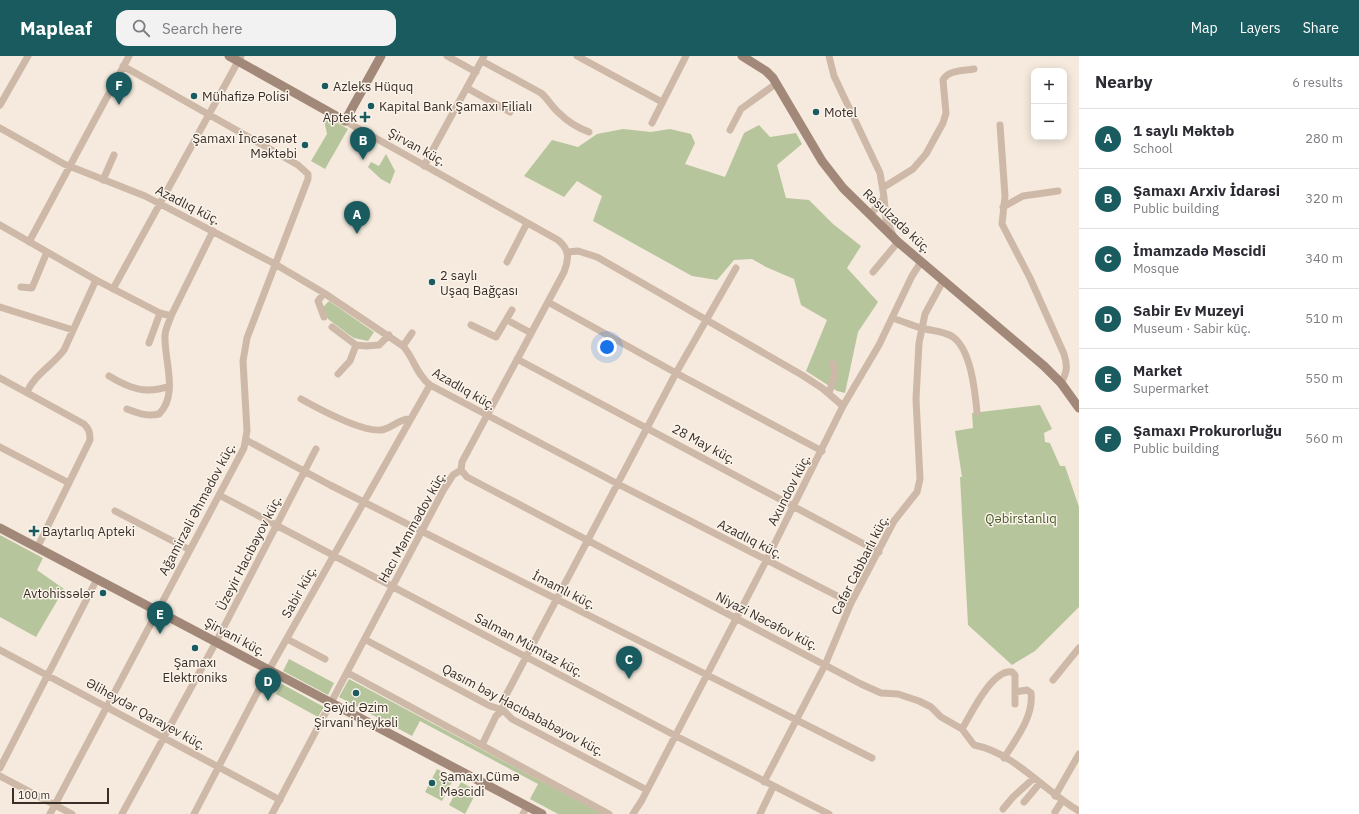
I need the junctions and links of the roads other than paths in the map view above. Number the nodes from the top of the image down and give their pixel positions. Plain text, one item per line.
1 (28, 56) edge
2 (129, 56) edge
3 (229, 56) edge
4 (381, 56) edge
5 (447, 56) edge
6 (577, 56) edge
7 (686, 56) edge
8 (828, 56) edge
9 (746, 57) edge
10 (240, 58) edge
11 (483, 58) edge
12 (123, 66) junction
13 (974, 69) dead end
14 (476, 72) junction
15 (777, 83) junction
16 (467, 88) junction
17 (662, 102) junction
18 (0, 105) edge
19 (510, 112) dead end
20 (209, 115) junction
21 (345, 121) junction
22 (652, 123) dead end
23 (1000, 125) dead end
24 (0, 128) edge
25 (730, 130) dead end
26 (589, 132) dead end
27 (114, 155) dead end
28 (424, 166) junction
29 (70, 167) junction
30 (103, 180) junction
31 (884, 187) junction
32 (1058, 191) dead end
33 (884, 197) junction
34 (160, 204) junction
35 (1003, 207) junction
36 (870, 214) junction
37 (527, 223) junction
38 (0, 225) edge
39 (213, 231) junction
40 (896, 239) junction
41 (29, 242) junction
42 (47, 252) junction
43 (568, 252) junction
44 (507, 262) dead end
45 (921, 262) junction
46 (275, 264) junction
47 (736, 268) dead end
48 (873, 272) dead end
49 (96, 280) junction
50 (943, 281) junction
51 (21, 287) dead end
52 (113, 289) junction
53 (324, 293) junction
54 (548, 302) junction
55 (0, 307) edge
56 (512, 310) dead end
57 (160, 313) junction
58 (170, 316) junction
59 (324, 317) dead end
60 (892, 318) junction
61 (706, 319) junction
62 (507, 320) junction
63 (471, 325) dead end
64 (332, 327) dead end
65 (921, 328) junction
66 (73, 330) junction
67 (412, 333) dead end
68 (531, 333) junction
69 (389, 335) junction
70 (149, 343) dead end
71 (356, 345) junction
72 (403, 346) junction
73 (517, 359) junction
74 (833, 364) dead end
75 (676, 373) junction
76 (338, 374) dead end
77 (109, 376) dead end
78 (0, 378) edge
79 (1061, 383) junction
80 (430, 385) junction
81 (169, 386) junction
82 (27, 392) junction
83 (829, 393) junction
84 (301, 399) dead end
85 (843, 406) junction
86 (1079, 408) edge
87 (127, 409) dead end
88 (977, 412) dead end
89 (487, 416) junction
90 (410, 419) junction
91 (647, 428) junction
92 (246, 440) junction
93 (0, 447) edge
94 (316, 450) dead end
95 (822, 451) junction
96 (461, 470) junction
97 (304, 472) junction
98 (69, 483) junction
99 (618, 484) junction
100 (219, 495) junction
101 (363, 502) junction
102 (794, 505) junction
103 (115, 511) dead end
104 (278, 525) junction
105 (0, 528) edge
106 (422, 532) junction
107 (588, 542) junction
108 (37, 548) junction
109 (190, 550) junction
110 (879, 552) junction
111 (333, 555) junction
112 (766, 561) junction
113 (97, 580) junction
114 (392, 587) junction
115 (557, 601) junction
116 (851, 603) junction
117 (157, 611) junction
118 (736, 619) junction
119 (287, 639) junction
120 (366, 640) junction
121 (216, 642) junction
122 (1079, 648) edge
123 (0, 650) edge
124 (527, 657) junction
125 (325, 659) dead end
126 (825, 665) junction
127 (269, 670) junction
128 (348, 672) junction
129 (47, 674) junction
130 (707, 676) junction
131 (1053, 680) dead end
132 (1015, 692) junction
133 (332, 703) junction
134 (1015, 704) dead end
135 (107, 707) junction
136 (503, 710) junction
137 (797, 720) junction
138 (962, 728) junction
139 (676, 736) junction
140 (163, 738) junction
141 (482, 745) junction
142 (1079, 754) edge
143 (872, 758) dead end
144 (1004, 758) junction
145 (218, 767) junction
146 (0, 768) edge
147 (0, 776) edge
148 (1034, 778) junction
149 (764, 782) junction
150 (1040, 783) junction
151 (774, 787) junction
152 (647, 790) junction
153 (1055, 796) junction
154 (280, 800) junction
155 (1062, 801) junction
156 (1024, 802) dead end
157 (55, 805) junction
158 (1003, 809) dead end
159 (525, 810) edge
160 (1079, 811) edge
161 (1055, 812) dead end
162 (50, 814) edge
163 (72, 814) edge
164 (122, 814) edge
165 (194, 814) edge
166 (272, 814) edge
167 (542, 814) edge
168 (609, 814) edge
169 (633, 814) edge
170 (760, 814) edge
171 (829, 814) edge

1 - 18 street
2 - 12 street
3 - 10 street, Şirvan küç.
4 - 21 street
5 - 14 street
6 - 17 street
7 - 17 street
8 - 31 street
9 - 15 street, Rəsulzadə küç.
10 - 20 street
10 - 21 street, Şirvan küç.
11 - 14 street
11 - 26 street
12 - 20 street
12 - 29 street
13 - 31 street
14 - 16 street
15 - 25 street
15 - 36 street, Rəsulzadə küç.
16 - 19 street
16 - 28 street
17 - 22 street
20 - 34 street
20 - 46 street, Ağamirzəli Əhmədov küç.
21 - 28 street, Şirvan küç.
23 - 35 street
24 - 29 street, Azadlıq küç.
27 - 30 street
28 - 37 street, Şirvan küç.
29 - 30 street, Azadlıq küç.
29 - 41 street
30 - 34 street, Azadlıq küç.
31 - 33 street
32 - 35 street
33 - 36 street
33 - 40 street
34 - 39 street, Azadlıq küç.
34 - 52 street
35 - 79 street
36 - 40 street, Rəsulzadə küç.
37 - 43 street, Şirvan küç.
37 - 44 street
38 - 41 street
39 - 46 street, Azadlıq küç.
39 - 58 street
40 - 45 street, Rəsulzadə küç.
40 - 48 street
41 - 42 street
42 - 49 street
42 - 51 street
43 - 54 street, Hacı Məmmədov küç.
43 - 61 street
45 - 50 street, Rəsulzadə küç.
45 - 60 street, Axundov küç.
46 - 53 street, Azadlıq küç.
46 - 92 street, Ağamirzəli Əhmədov küç.
47 - 61 street
49 - 52 street
49 - 66 street
50 - 65 street, Cəfər Cabbarlı küç.
50 - 79 street, Rəsulzadə küç.
52 - 57 street
53 - 59 street
53 - 69 street, Azadlıq küç.
54 - 68 street, Hacı Məmmədov küç.
54 - 75 street
55 - 66 street
56 - 62 street
57 - 58 street
57 - 70 street
58 - 81 street
60 - 65 street
60 - 85 street, Axundov küç.
61 - 75 street
61 - 83 street
62 - 63 street
62 - 68 street
64 - 71 street
65 - 88 street
65 - 110 street, Cəfər Cabbarlı küç.
66 - 82 street
67 - 72 street
68 - 73 street, Hacı Məmmədov küç.
69 - 71 street
69 - 72 street, Azadlıq küç.
71 - 76 street
72 - 80 street, Azadlıq küç.
73 - 89 street, Hacı Məmmədov küç.
73 - 91 street, 28 May küç.
74 - 83 street
75 - 91 street
75 - 95 street
77 - 81 street
78 - 82 street
79 - 86 street, Rəsulzadə küç.
80 - 89 street, Azadlıq küç.
80 - 90 street, Sabir küç.
81 - 87 street
82 - 98 street
83 - 85 street
84 - 90 street
85 - 95 street, Axundov küç.
89 - 96 street, Hacı Məmmədov küç.
89 - 99 street, Azadlıq küç.
90 - 101 street, Sabir küç.
91 - 99 street
91 - 102 street, 28 May küç.
92 - 97 street, İmamlı küç.
92 - 100 street, Ağamirzəli Əhmədov küç.
93 - 98 street
94 - 97 street, Üzeyir Hacıbəyov küç.
95 - 102 street, Axundov küç.
96 - 106 street, Hacı Məmmədov küç.
96 - 107 street, Niyazi Nəcəfov küç.
97 - 101 street, İmamlı küç.
97 - 104 street, Üzeyir Hacıbəyov küç.
98 - 108 street
99 - 107 street
99 - 112 street, Azadlıq küç.
100 - 104 street, Salman Mümtaz küç.
100 - 109 street, Ağamirzəli Əhmədov küç.
101 - 106 street, İmamlı küç.
101 - 111 street, Sabir küç.
102 - 110 street, 28 May küç.
102 - 112 street, Axundov küç.
103 - 109 street
104 - 111 street, Salman Mümtaz küç.
104 - 121 street, Üzeyir Hacıbəyov küç.
105 - 108 street, Şirvani küç.
106 - 114 street, Hacı Məmmədov küç.
106 - 115 street, İmamlı küç.
107 - 115 street
107 - 118 street, Niyazi Nəcəfov küç.
108 - 113 street, Şirvani küç.
109 - 117 street, Ağamirzəli Əhmədov küç.
110 - 116 street, Cəfər Cabbarlı küç.
111 - 114 street, Salman Mümtaz küç.
111 - 119 street, Sabir küç.
112 - 116 street, Azadlıq küç.
112 - 118 street, Axundov küç.
113 - 117 street, Şirvani küç.
113 - 129 street
114 - 120 street, Hacı Məmmədov küç.
114 - 124 street, Salman Mümtaz küç.
115 - 124 street
115 - 130 street, İmamlı küç.
116 - 126 street, Cəfər Cabbarlı küç.
117 - 121 street, Şirvani küç.
117 - 135 street, Ağamirzəli Əhmədov küç.
118 - 126 street, Niyazi Nəcəfov küç.
118 - 130 street, Axundov küç.
119 - 125 street
119 - 127 street, Sabir küç.
120 - 128 street, Hacı Məmmədov küç.
120 - 136 street, Qasım bəy Hacıbababəyov küç.
121 - 127 street, Şirvani küç.
121 - 140 street, Üzeyir Hacıbəyov küç.
122 - 131 street
123 - 129 street, Əliheydər Qarayev küç.
124 - 136 street
124 - 139 street, Salman Mümtaz küç.
126 - 137 street, Cəfər Cabbarlı küç.
126 - 138 street, Niyazi Nəcəfov küç.
127 - 133 street, Şirvani küç.
127 - 145 street, Sabir küç.
128 - 133 street, Hacı Məmmədov küç.
128 - 141 street
129 - 135 street, Əliheydər Qarayev küç.
129 - 146 street
130 - 137 street, İmamlı küç.
130 - 139 street, Axundov küç.
132 - 134 street
132 - 138 street
132 - 144 street
133 - 154 street, Hacı Məmmədov küç.
133 - 159 street, Şirvani küç.
135 - 140 street, Əliheydər Qarayev küç.
135 - 157 street, Ağamirzəli Əhmədov küç.
136 - 141 street
136 - 152 street, Qasım bəy Hacıbababəyov küç.
137 - 143 street, İmamlı küç.
137 - 149 street, Cəfər Cabbarlı küç.
138 - 144 street, Niyazi Nəcəfov küç.
139 - 149 street, Salman Mümtaz küç.
139 - 152 street, Axundov küç.
140 - 145 street, Əliheydər Qarayev küç.
140 - 164 street, Üzeyir Hacıbəyov küç.
141 - 168 street
142 - 153 street
144 - 148 street, Niyazi Nəcəfov küç.
145 - 154 street, Əliheydər Qarayev küç.
145 - 165 street, Sabir küç.
147 - 157 street
148 - 150 street, Niyazi Nəcəfov küç.
148 - 158 street
149 - 151 street, Salman Mümtaz küç.
150 - 153 street, Niyazi Nəcəfov küç.
150 - 156 street
151 - 170 street
151 - 171 street, Salman Mümtaz küç.
152 - 169 street, Axundov küç.
153 - 155 street, Niyazi Nəcəfov küç.
154 - 166 street, Hacı Məmmədov küç.
155 - 160 street, Niyazi Nəcəfov küç.
155 - 161 street
157 - 162 street, Ağamirzəli Əhmədov küç.
157 - 163 street
159 - 167 street, Şirvani küç.

